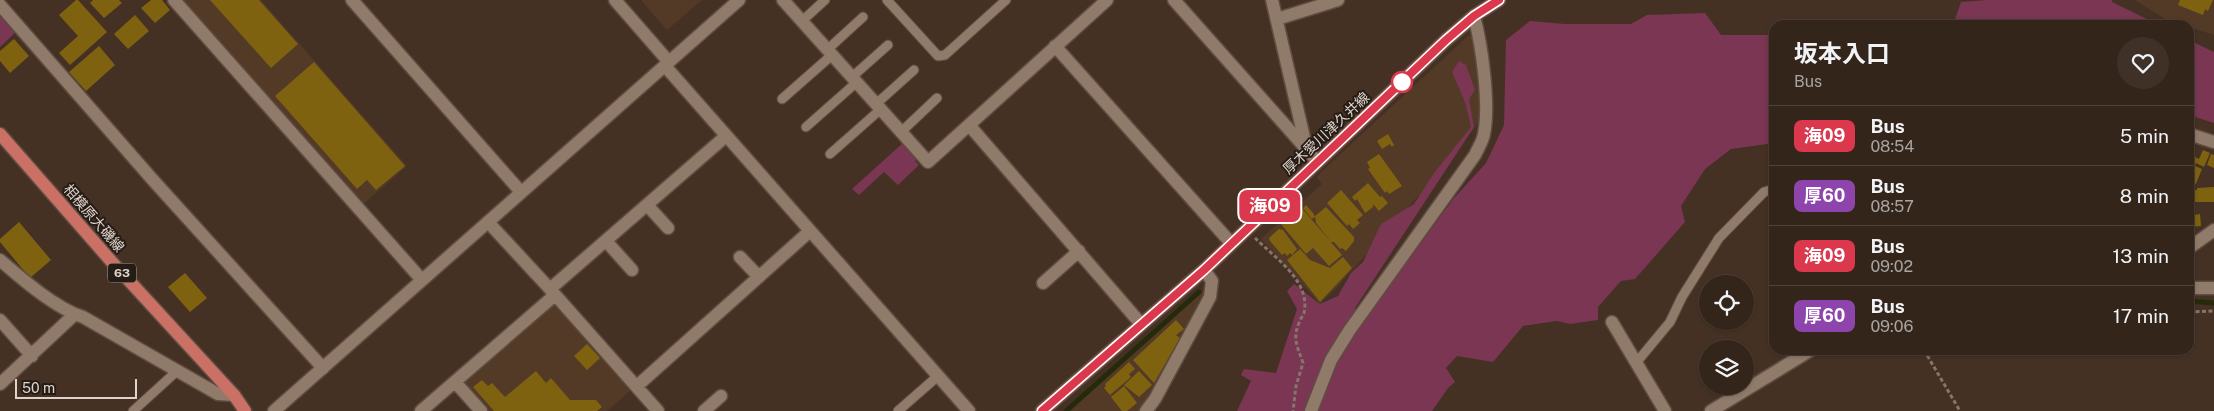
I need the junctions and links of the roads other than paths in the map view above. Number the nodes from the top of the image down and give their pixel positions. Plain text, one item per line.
1 (174, 0) edge
2 (352, 0) edge
3 (616, 0) edge
4 (739, 0) edge
5 (783, 0) edge
6 (825, 0) edge
7 (888, 0) edge
8 (1006, 0) edge
9 (1106, 0) edge
10 (1174, 0) edge
11 (1272, 0) edge
12 (1338, 0) edge
13 (1499, 0) edge
14 (2, 4) edge
15 (1474, 16) junction
16 (863, 17) dead end
17 (1276, 19) junction
18 (802, 21) junction
19 (888, 44) dead end
20 (1056, 46) junction
21 (830, 52) junction
22 (667, 64) junction
23 (914, 70) dead end
24 (855, 80) junction
25 (937, 98) dead end
26 (782, 99) dead end
27 (879, 106) junction
28 (969, 125) junction
29 (806, 127) dead end
30 (901, 132) junction
31 (0, 134) edge
32 (726, 136) junction
33 (2194, 136) edge
34 (2214, 142) edge
35 (1306, 147) junction
36 (830, 154) dead end
37 (1318, 161) junction
38 (1769, 190) edge
39 (521, 192) junction
40 (647, 205) junction
41 (488, 222) junction
42 (668, 228) dead end
43 (2214, 230) edge
44 (810, 231) junction
45 (606, 241) junction
46 (1231, 242) junction
47 (2194, 244) edge
48 (1078, 251) junction
49 (740, 257) dead end
50 (0, 260) edge
51 (632, 270) dead end
52 (1204, 270) junction
53 (759, 277) junction
54 (422, 280) junction
55 (1043, 283) dead end
56 (2194, 288) edge
57 (2214, 288) edge
58 (553, 292) junction
59 (75, 314) junction
60 (0, 320) edge
61 (1612, 322) dead end
62 (1141, 324) junction
63 (1803, 355) edge
64 (32, 356) junction
65 (1636, 363) junction
66 (323, 368) junction
67 (178, 371) junction
68 (938, 376) junction
69 (455, 382) junction
70 (0, 384) edge
71 (637, 386) junction
72 (234, 395) junction
73 (721, 396) dead end
74 (133, 411) edge
75 (245, 411) edge
76 (274, 411) edge
77 (422, 411) edge
78 (481, 411) edge
79 (658, 411) edge
80 (704, 411) edge
81 (898, 411) edge
82 (969, 411) edge
83 (1042, 411) edge
84 (1146, 411) edge
85 (1311, 411) edge
86 (1665, 411) edge
87 (1711, 411) edge

1 - 54 street
2 - 39 street
3 - 22 street
4 - 22 street
5 - 18 street
6 - 18 lane
7 - 8 lane
9 - 20 street
10 - 35 street
11 - 17 street
12 - 17 street
13 - 15 main road, 厚木愛川津久井線
14 - 66 street
15 - 37 main road, 厚木愛川津久井線
15 - 85 street
16 - 21 lane
17 - 35 street
18 - 21 street
19 - 24 lane
20 - 28 street
20 - 46 street
21 - 24 street
21 - 26 lane
22 - 32 street
22 - 39 street
23 - 27 lane
24 - 27 street
24 - 29 lane
25 - 30 lane
27 - 30 street
27 - 36 lane
28 - 30 street
28 - 48 street
31 - 72 main road, 相模原大磯線 / 63
32 - 40 street
32 - 44 street
33 - 34 street
35 - 37 street
37 - 46 main road, 厚木愛川津久井線
38 - 65 lane
39 - 41 street
40 - 42 street
40 - 45 street
41 - 54 street
41 - 58 street
43 - 47 street
44 - 53 street
44 - 68 street
45 - 51 street
45 - 58 street
46 - 52 main road, 厚木愛川津久井線
48 - 55 street
48 - 62 street
49 - 53 street
50 - 59 street
52 - 62 main road, 厚木愛川津久井線
52 - 84 street
53 - 71 street
54 - 66 street
56 - 57 street
58 - 69 street
58 - 71 street
59 - 64 street
59 - 67 street
60 - 64 street
61 - 65 street
62 - 83 main road, 厚木愛川津久井線
63 - 87 street
64 - 70 street
65 - 86 street
66 - 76 street
67 - 72 street
67 - 74 lane
68 - 81 lane
68 - 82 street
69 - 77 street
69 - 78 street
71 - 79 street
72 - 75 main road, 相模原大磯線 / 63
73 - 80 street

